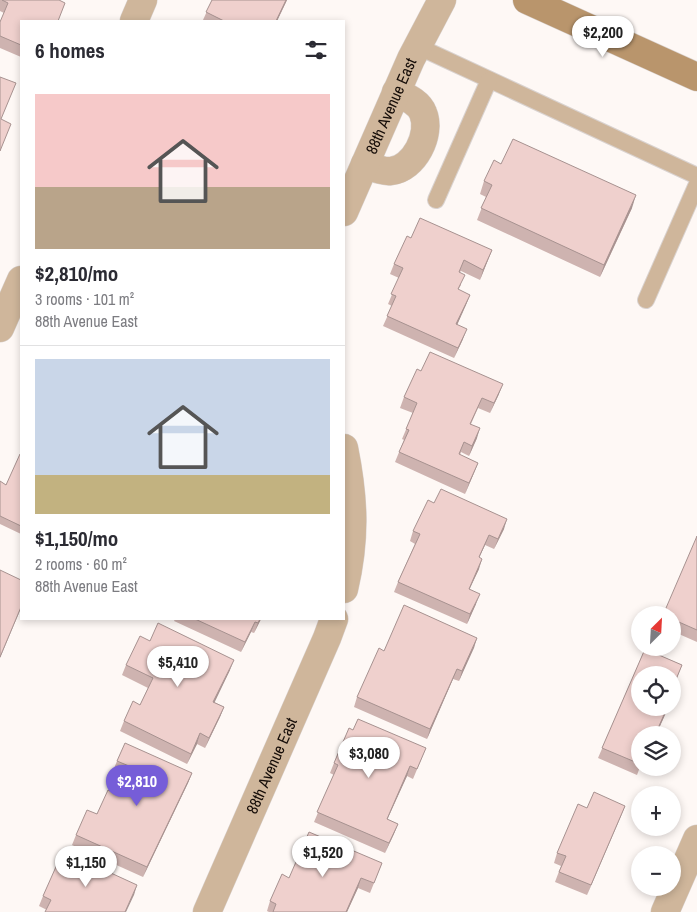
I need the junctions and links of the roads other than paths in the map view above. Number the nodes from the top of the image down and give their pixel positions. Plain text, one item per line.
1 (143, 0) edge
2 (442, 0) edge
3 (527, 0) edge
4 (134, 20) edge
5 (416, 46) junction
6 (697, 77) edge
7 (489, 80) junction
8 (396, 92) junction
9 (365, 164) junction
10 (697, 176) edge
11 (697, 184) edge
12 (436, 200) dead end
13 (345, 210) edge
14 (20, 282) edge
15 (646, 300) dead end
16 (0, 328) edge
17 (345, 453) edge
18 (345, 583) edge
19 (334, 620) edge
20 (697, 839) edge
21 (207, 912) edge
22 (665, 912) edge

1 - 4 street
2 - 5 street, 88th Avenue East
3 - 6 main road
5 - 7 lane
5 - 8 street, 88th Avenue East
7 - 10 lane
7 - 12 lane
8 - 9 street, 88th Avenue East
8 - 9 street
9 - 13 street, 88th Avenue East
11 - 15 lane
14 - 16 street
17 - 18 street
19 - 21 street, 88th Avenue East
20 - 22 street

